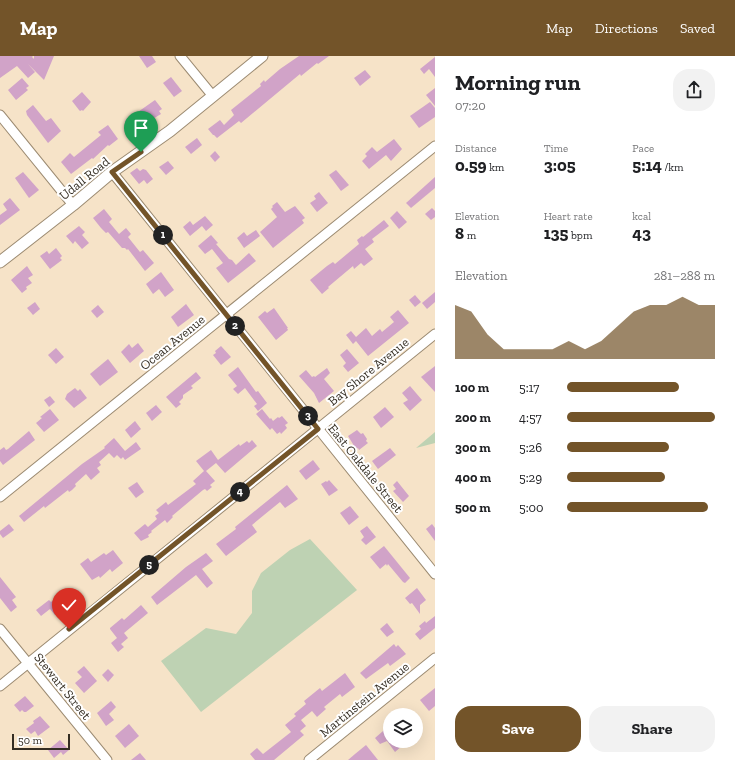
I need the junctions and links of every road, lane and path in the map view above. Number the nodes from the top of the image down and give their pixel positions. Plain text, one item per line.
1 (180, 56) edge
2 (262, 56) edge
3 (212, 96) junction
4 (0, 115) edge
5 (435, 146) edge
6 (112, 172) junction
7 (73, 205) junction
8 (0, 262) edge
9 (226, 315) junction
10 (435, 334) edge
11 (318, 429) junction
12 (0, 497) edge
13 (435, 574) edge
14 (0, 629) edge
15 (435, 658) edge
16 (28, 663) junction
17 (0, 686) edge
18 (107, 760) edge
19 (309, 760) edge

1 - 3 street
2 - 3 street, Udall Road
3 - 6 street, Udall Road
4 - 7 street
5 - 9 street, Ocean Avenue
6 - 7 street, Udall Road
6 - 9 street, East Oakdale Street
7 - 8 street, Udall Road
9 - 11 street, East Oakdale Street
9 - 12 street, Ocean Avenue
10 - 11 street, Bay Shore Avenue
11 - 13 street, East Oakdale Street
11 - 16 street, Bay Shore Avenue
14 - 16 street, Stewart Street
15 - 19 street, Martinstein Avenue
16 - 17 street, Bay Shore Avenue
16 - 18 street, Stewart Street

